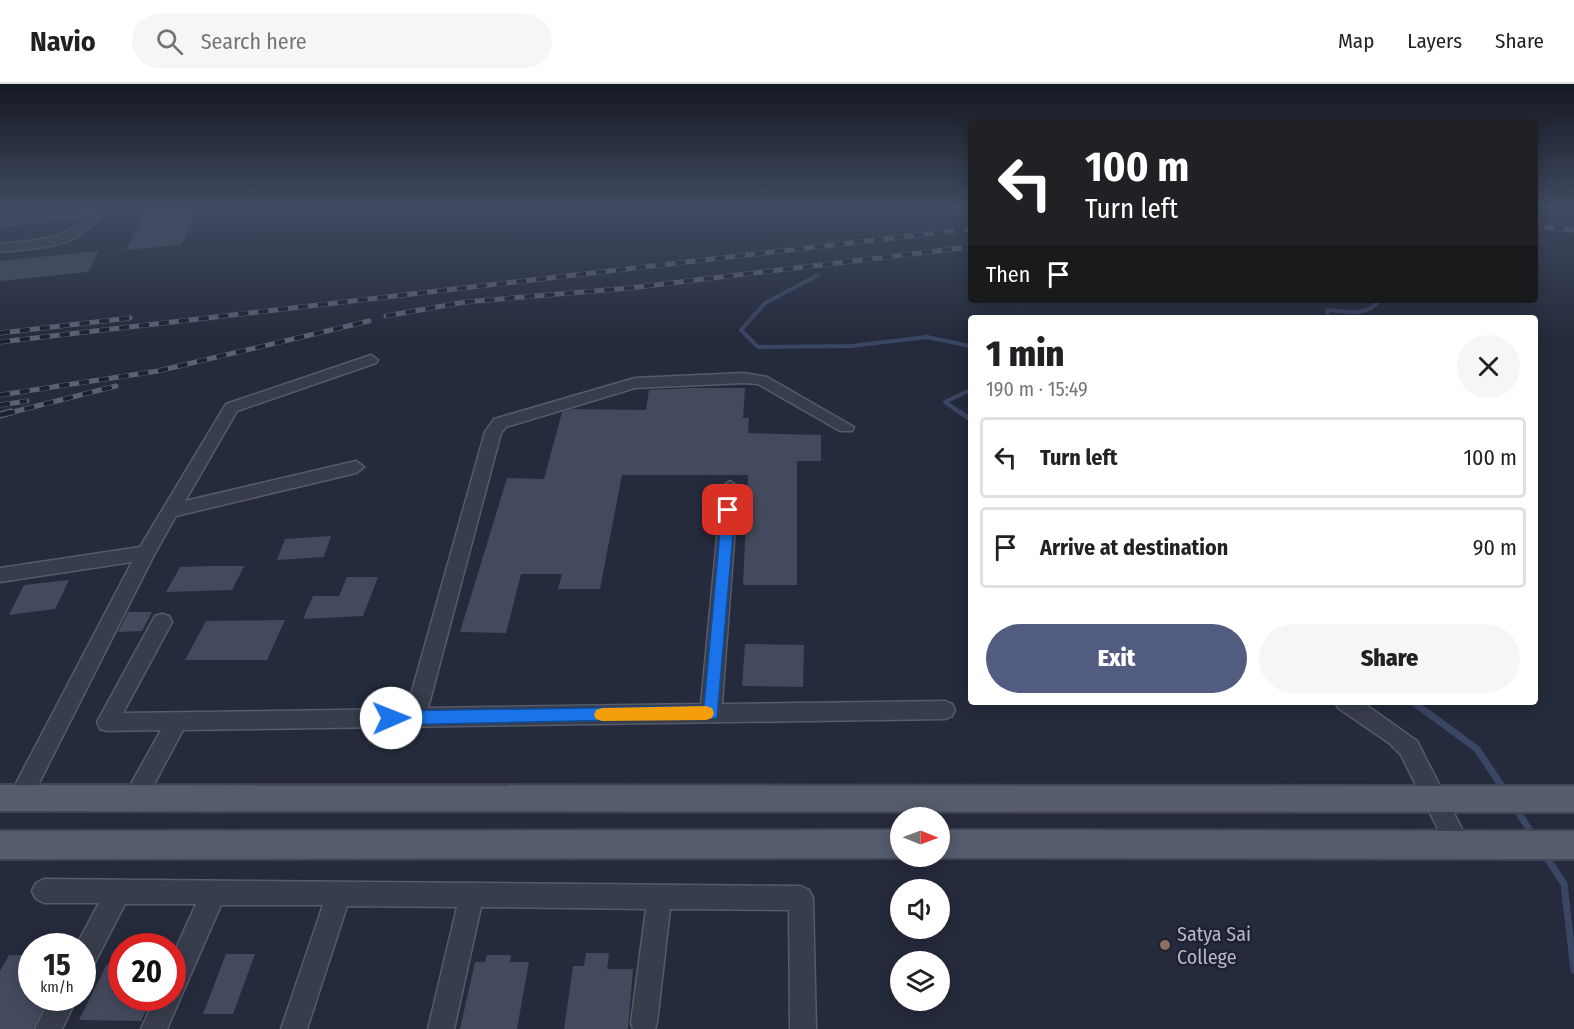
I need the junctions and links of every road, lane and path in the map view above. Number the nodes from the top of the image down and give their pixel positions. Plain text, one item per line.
1 (371, 360) dead end
2 (846, 427) dead end
3 (356, 467) dead end
4 (730, 487) dead end
5 (171, 511) junction
6 (146, 553) junction
7 (0, 575) edge
8 (162, 622) dead end
9 (1350, 705) edge
10 (945, 710) dead end
11 (711, 713) junction
12 (415, 717) junction
13 (177, 721) junction
14 (135, 798) junction
15 (5, 799) edge
16 (1446, 799) junction
17 (1574, 799) edge
18 (0, 844) edge
19 (890, 844) edge
20 (950, 844) edge
21 (1462, 845) junction
22 (1574, 845) edge
23 (44, 891) dead end
24 (119, 891) junction
25 (214, 892) junction
26 (339, 894) junction
27 (472, 896) junction
28 (659, 898) junction
29 (96, 935) edge
30 (186, 955) edge
31 (57, 1011) edge
32 (162, 1011) edge
33 (644, 1023) dead end
34 (48, 1029) edge
35 (154, 1029) edge
36 (294, 1029) edge
37 (441, 1029) edge
38 (803, 1029) edge

1 - 5 street
2 - 12 street
3 - 5 street
4 - 11 street
5 - 6 street
6 - 7 street
6 - 15 street
8 - 13 street
9 - 16 street
10 - 11 street
11 - 12 street
12 - 13 street
13 - 14 street
14 - 15 main road
14 - 16 main road
16 - 17 main road
16 - 21 street
18 - 19 main road
20 - 21 main road
21 - 22 main road
23 - 24 street
24 - 25 street
24 - 29 street
25 - 26 street
25 - 30 street
26 - 27 street
26 - 36 street
27 - 28 street
27 - 37 street
28 - 33 street
28 - 38 street
31 - 34 street
32 - 35 street

